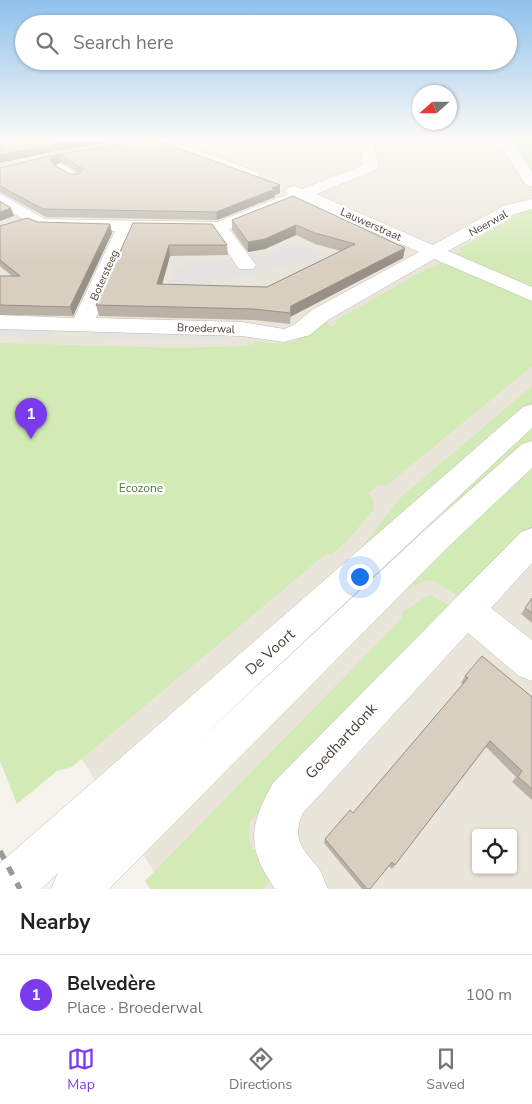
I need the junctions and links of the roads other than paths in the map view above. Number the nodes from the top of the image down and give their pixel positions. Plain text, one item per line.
1 (266, 180) edge
2 (339, 180) edge
3 (305, 195) junction
4 (0, 199) edge
5 (532, 204) edge
6 (30, 219) junction
7 (12, 225) edge
8 (126, 226) junction
9 (219, 227) junction
10 (433, 253) junction
11 (246, 265) dead end
12 (529, 294) edge
13 (0, 322) edge
14 (82, 324) junction
15 (532, 413) edge
16 (532, 451) edge
17 (532, 542) edge
18 (467, 611) junction
19 (532, 663) edge
20 (6, 889) edge
21 (75, 889) edge
22 (304, 889) edge

1 - 3 street, Lauwerstraat
2 - 3 street
3 - 9 street
3 - 10 street, Lauwerstraat
4 - 6 street
5 - 10 street, Neerwal
6 - 7 street
6 - 8 street
8 - 9 street
8 - 14 street, Botersteeg
9 - 11 street
10 - 12 street, Lauwerstraat
10 - 14 street, Broederwal
13 - 14 street, Broederwal
15 - 20 street, De Voort
16 - 21 street
17 - 18 street, Goedhartdonk
18 - 19 street
18 - 22 street, Goedhartdonk

